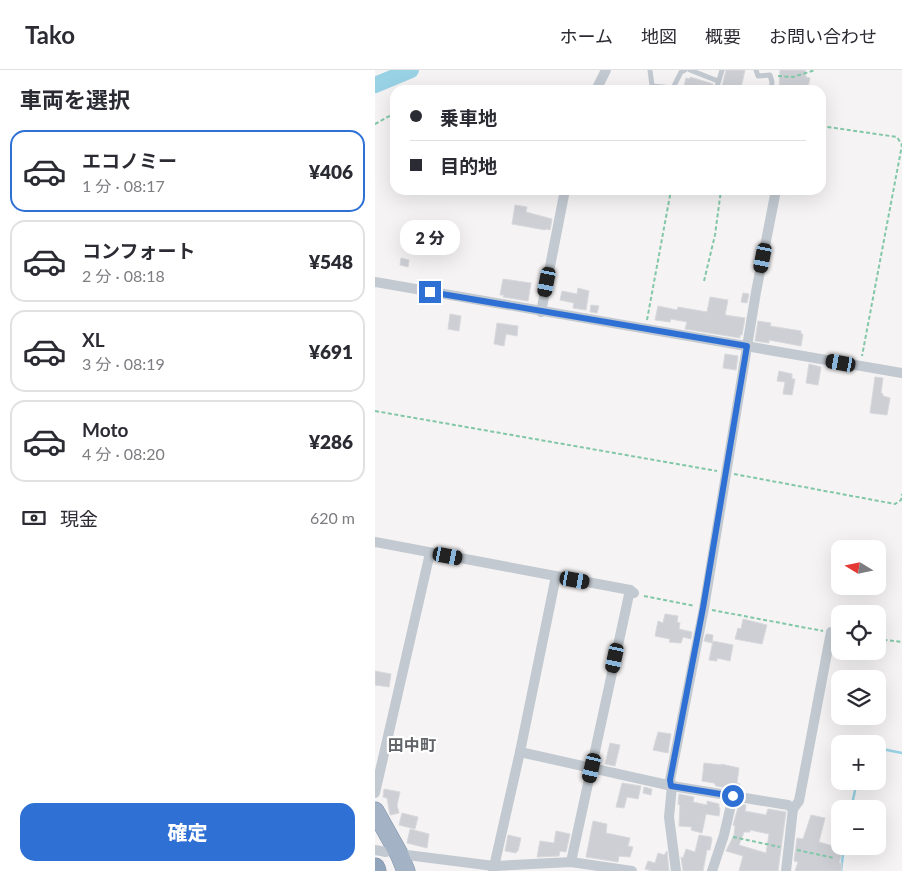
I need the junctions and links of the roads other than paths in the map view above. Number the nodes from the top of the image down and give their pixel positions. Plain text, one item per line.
1 (605, 70) edge
2 (650, 70) edge
3 (685, 70) edge
4 (690, 70) edge
5 (722, 70) edge
6 (756, 70) edge
7 (718, 81) junction
8 (598, 85) edge
9 (651, 85) edge
10 (675, 85) edge
11 (718, 85) edge
12 (772, 85) edge
13 (564, 195) edge
14 (775, 195) edge
15 (375, 282) edge
16 (541, 312) junction
17 (747, 346) junction
18 (902, 373) edge
19 (375, 542) edge
20 (430, 553) junction
21 (556, 576) junction
22 (831, 632) road end
23 (520, 752) junction
24 (592, 768) junction
25 (671, 786) junction
26 (375, 793) edge
27 (733, 796) junction
28 (793, 809) junction
29 (375, 811) edge
30 (375, 818) edge
31 (382, 859) edge
32 (571, 862) junction
33 (581, 867) edge
34 (493, 869) edge
35 (393, 871) edge
36 (406, 871) edge
37 (632, 871) edge
38 (676, 871) edge
39 (712, 871) edge
40 (786, 871) edge

1 - 8 street
2 - 9 lane
3 - 10 lane
4 - 7 lane
5 - 7 lane
6 - 12 lane
7 - 11 lane
13 - 16 street
14 - 17 street
15 - 16 street
16 - 17 street
17 - 18 street
17 - 25 street
19 - 20 street
20 - 21 street
20 - 26 street
21 - 23 street
21 - 24 street
22 - 28 street
23 - 24 street
23 - 34 street
24 - 25 street
24 - 32 street
25 - 27 street
25 - 38 street
27 - 28 street
27 - 39 street
28 - 40 street
29 - 31 highway
30 - 31 highway
31 - 34 street
31 - 35 highway
31 - 36 highway
32 - 33 street
32 - 34 street
33 - 37 street

